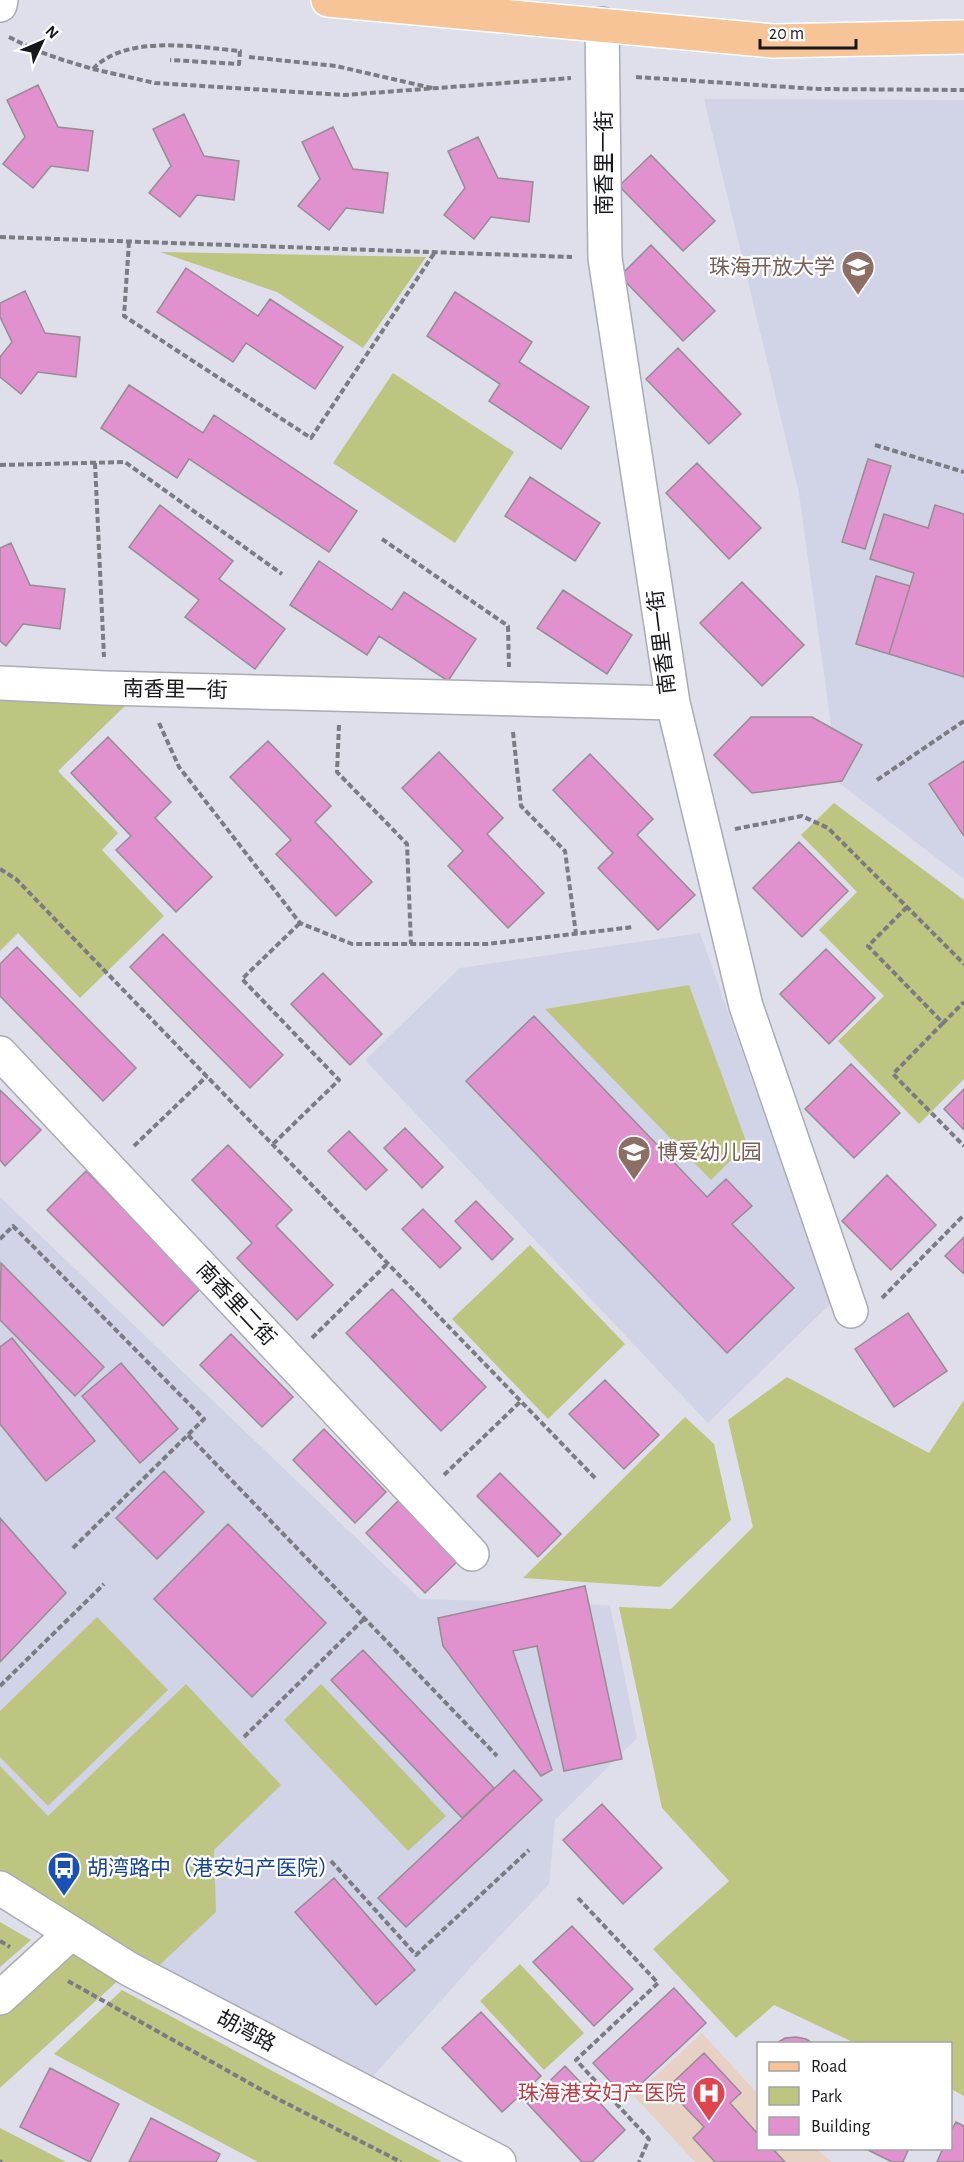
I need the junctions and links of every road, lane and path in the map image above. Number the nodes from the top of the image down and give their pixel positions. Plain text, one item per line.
1 (1, 0) edge
2 (328, 0) edge
3 (0, 4) edge
4 (602, 24) junction
5 (0, 33) edge
6 (964, 37) edge
7 (249, 57) dead end
8 (170, 60) dead end
9 (93, 69) junction
10 (603, 75) junction
11 (436, 89) junction
12 (964, 90) edge
13 (0, 237) edge
14 (129, 242) junction
15 (435, 252) junction
16 (605, 258) junction
17 (875, 445) dead end
18 (95, 463) junction
19 (0, 465) edge
20 (964, 472) edge
21 (382, 539) dead end
22 (282, 574) dead end
23 (0, 683) edge
24 (105, 688) junction
25 (144, 689) junction
26 (341, 694) junction
27 (509, 699) junction
28 (673, 703) junction
29 (964, 721) edge
30 (877, 780) dead end
31 (705, 835) junction
32 (0, 869) edge
33 (906, 907) junction
34 (300, 923) junction
35 (634, 927) dead end
36 (576, 934) junction
37 (411, 944) junction
38 (964, 964) edge
39 (964, 1002) edge
40 (943, 1023) junction
41 (0, 1053) edge
42 (207, 1076) junction
43 (273, 1144) junction
44 (964, 1146) edge
45 (109, 1169) junction
46 (964, 1215) edge
47 (0, 1239) edge
48 (388, 1263) junction
49 (851, 1311) joint
50 (289, 1360) junction
51 (521, 1401) junction
52 (188, 1435) junction
53 (596, 1479) dead end
54 (420, 1498) junction
55 (72, 1549) dead end
56 (472, 1554) dead end
57 (104, 1584) dead end
58 (364, 1619) junction
59 (0, 1686) edge
60 (244, 1737) dead end
61 (497, 1756) dead end
62 (529, 1850) dead end
63 (331, 1861) dead end
64 (0, 1888) edge
65 (578, 1898) dead end
66 (71, 1933) junction
67 (0, 1941) edge
68 (37, 1963) junction
69 (0, 1998) edge
70 (401, 2162) edge
71 (499, 2162) edge
72 (639, 2162) edge

1 - 3 street
2 - 4 main road
4 - 6 main road
4 - 10 street, 南香里一街
5 - 9 path
7 - 11 path
8 - 9 path
9 - 11 path
10 - 11 path
10 - 12 path
10 - 16 street, 南香里一街
13 - 14 path
14 - 15 path
14 - 15 path
15 - 16 path
16 - 28 street, 南香里一街
17 - 20 path
18 - 19 path
18 - 22 path
18 - 24 path
21 - 27 path
23 - 24 street, 南香里一街
24 - 25 street, 南香里一街
25 - 26 street, 南香里一街
25 - 34 path
26 - 27 street, 南香里一街
26 - 37 path
27 - 28 street, 南香里一街
27 - 36 path
28 - 31 street
29 - 30 path
31 - 33 path
31 - 49 street
32 - 42 path
33 - 38 path
33 - 40 path
34 - 37 path
34 - 43 path
35 - 36 path
36 - 37 path
39 - 40 path
40 - 44 path
41 - 45 street, 南香里二街
42 - 43 path
42 - 45 path
43 - 48 path
45 - 50 street, 南香里二街
46 - 49 path
47 - 52 path
48 - 50 path
48 - 51 path
50 - 54 street, 南香里二街
51 - 53 path
51 - 54 path
52 - 55 path
52 - 58 path
54 - 56 street, 南香里二街
57 - 59 path
58 - 60 path
58 - 61 path
62 - 63 path
64 - 66 street, 胡湾路
65 - 72 path
66 - 68 street
66 - 71 street, 胡湾路
67 - 68 path
68 - 69 street
68 - 70 path

